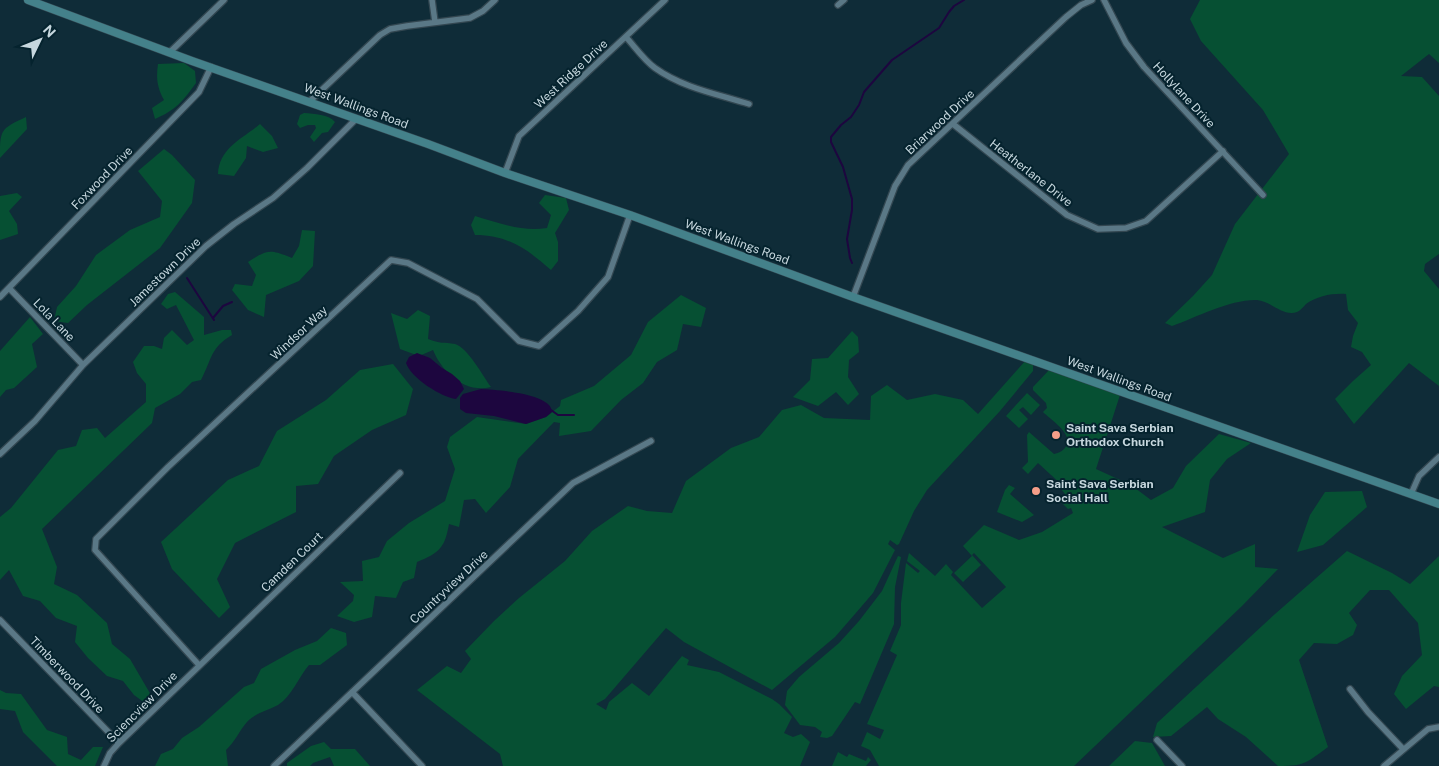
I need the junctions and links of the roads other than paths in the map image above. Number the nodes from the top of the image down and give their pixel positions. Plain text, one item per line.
1 (28, 0) edge
2 (224, 0) edge
3 (432, 0) edge
4 (495, 0) edge
5 (665, 0) edge
6 (844, 0) edge
7 (1092, 0) edge
8 (1104, 0) edge
9 (838, 6) dead end
10 (435, 22) junction
11 (626, 36) junction
12 (170, 52) junction
13 (211, 67) junction
14 (310, 102) junction
15 (750, 104) dead end
16 (356, 119) junction
17 (953, 124) junction
18 (1223, 151) junction
19 (504, 173) junction
20 (1263, 195) dead end
21 (630, 215) junction
22 (9, 288) junction
23 (0, 297) edge
24 (853, 297) junction
25 (83, 366) junction
26 (651, 441) dead end
27 (0, 454) edge
28 (1439, 457) edge
29 (400, 473) dead end
30 (1411, 494) junction
31 (1439, 504) edge
32 (0, 620) edge
33 (199, 665) junction
34 (1350, 689) dead end
35 (352, 692) junction
36 (1439, 727) edge
37 (1158, 740) dead end
38 (118, 743) junction
39 (1403, 749) junction
40 (104, 766) edge
41 (274, 766) edge
42 (422, 766) edge
43 (1182, 766) edge
44 (1384, 766) edge

1 - 12 street, West Wallings Road
2 - 12 street
3 - 10 street
4 - 10 street
5 - 11 street, West Ridge Drive
6 - 9 street
7 - 17 street, Briarwood Drive
8 - 18 street, Hollylane Drive
10 - 14 street
11 - 15 street
11 - 19 street, West Ridge Drive
12 - 13 street, West Wallings Road
13 - 14 street, West Wallings Road
13 - 22 street, Foxwood Drive
14 - 16 street, West Wallings Road
16 - 19 street, West Wallings Road
16 - 25 street, Jamestown Drive
17 - 18 street, Heatherlane Drive
17 - 24 street, Briarwood Drive
18 - 20 street, Hollylane Drive
19 - 21 street, West Wallings Road
21 - 24 street, West Wallings Road
21 - 33 street, Windsor Way
22 - 23 street, Foxwood Drive
22 - 25 street, Lola Lane
24 - 30 street, West Wallings Road
25 - 27 street, Jamestown Drive
26 - 35 street, Countryview Drive
28 - 30 street
29 - 33 street, Camden Court
30 - 31 street, West Wallings Road
32 - 38 street, Timberwood Drive
33 - 38 street, Sciencview Drive
34 - 39 street
35 - 41 street, Countryview Drive
35 - 42 street
36 - 39 street
37 - 43 street
38 - 40 street, Sciencview Drive
39 - 44 street

